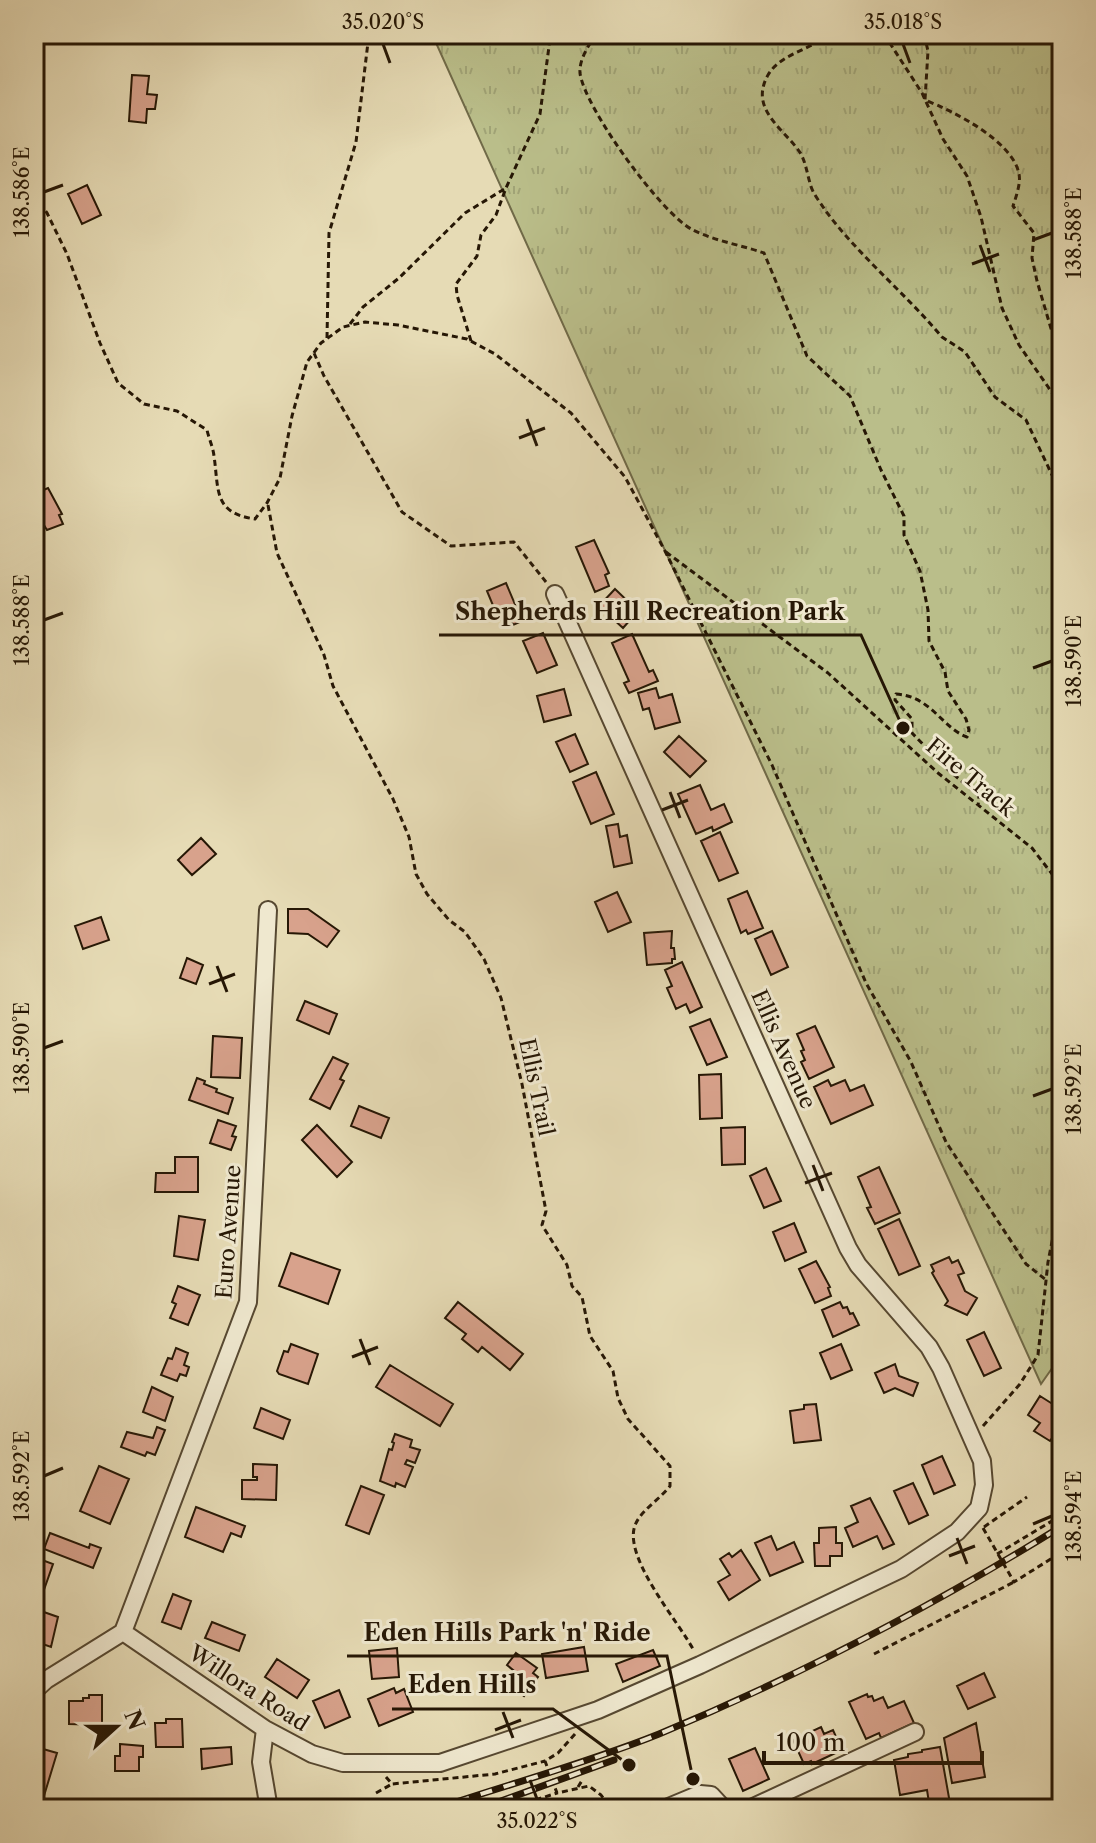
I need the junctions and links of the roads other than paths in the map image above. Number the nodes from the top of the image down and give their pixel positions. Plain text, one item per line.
1 (555, 594) road end
2 (268, 910) dead end
3 (979, 1508) joint
4 (123, 1632) junction
5 (34, 1691) edge
6 (265, 1729) junction
7 (915, 1732) dead end
8 (722, 1805) edge
9 (269, 1809) edge
10 (664, 1809) edge
11 (749, 1809) edge

1 - 3 street, Ellis Avenue
2 - 4 street, Euro Avenue
3 - 6 street, Willora Road
4 - 5 street
4 - 6 street, Willora Road
6 - 9 street
7 - 11 street
8 - 10 street

